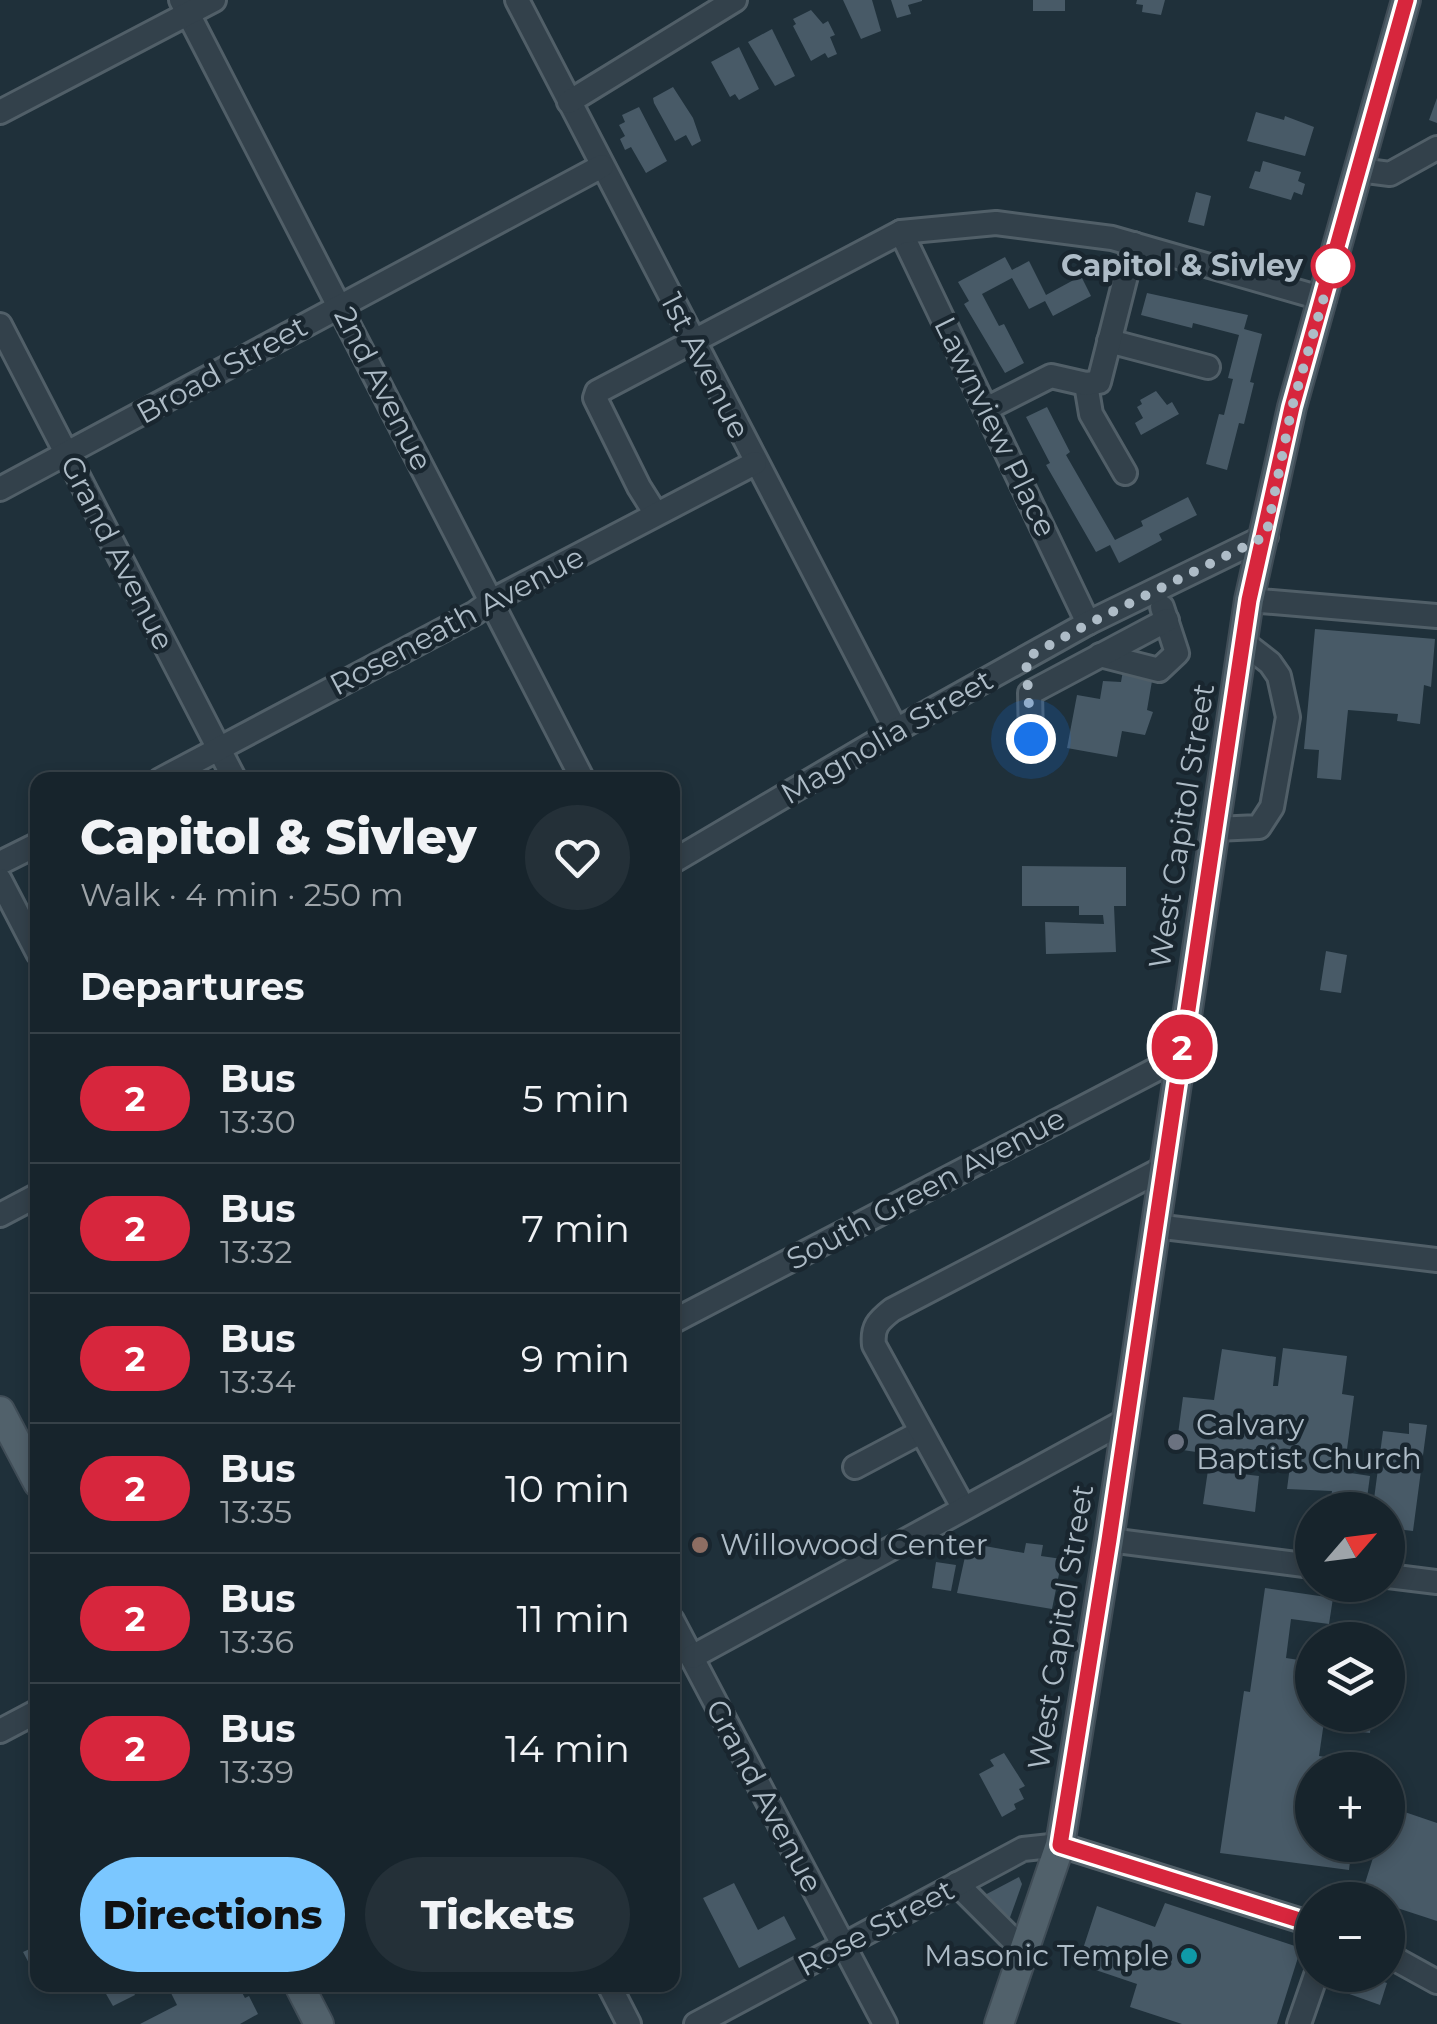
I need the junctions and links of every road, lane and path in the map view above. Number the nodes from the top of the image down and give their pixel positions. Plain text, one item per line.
1 (214, 0) edge
2 (516, 0) edge
3 (736, 0) edge
4 (1406, 0) edge
5 (184, 7) edge
6 (569, 102) junction
7 (0, 112) edge
8 (1437, 148) edge
9 (602, 166) junction
10 (1359, 170) junction
11 (901, 232) junction
12 (1134, 244) junction
13 (1324, 299) junction
14 (340, 306) junction
15 (0, 324) edge
16 (1109, 340) junction
17 (691, 341) junction
18 (1208, 367) dead end
19 (1086, 384) junction
20 (986, 409) junction
21 (66, 455) junction
22 (755, 463) junction
23 (1126, 473) dead end
24 (0, 490) edge
25 (656, 514) junction
26 (1266, 536) junction
27 (1156, 590) junction
28 (492, 600) junction
29 (1249, 600) junction
30 (1437, 616) edge
31 (1167, 620) junction
32 (1088, 624) junction
33 (1243, 642) junction
34 (1026, 658) junction
35 (1125, 665) junction
36 (1030, 693) junction
37 (896, 730) junction
38 (1031, 739) dead end
39 (218, 750) junction
40 (175, 772) edge
41 (230, 772) edge
42 (580, 772) edge
43 (1214, 830) junction
44 (30, 848) edge
45 (680, 857) edge
46 (0, 863) edge
47 (0, 880) edge
48 (30, 938) edge
49 (1180, 1057) junction
50 (1164, 1168) junction
51 (30, 1199) edge
52 (0, 1215) edge
53 (1155, 1226) junction
54 (1437, 1260) edge
55 (680, 1318) edge
56 (1, 1415) edge
57 (1125, 1421) junction
58 (921, 1432) junction
59 (856, 1467) dead end
60 (30, 1468) edge
61 (963, 1507) junction
62 (1109, 1540) junction
63 (1295, 1564) edge
64 (1405, 1578) edge
65 (1437, 1582) edge
66 (680, 1635) edge
67 (692, 1658) junction
68 (30, 1715) edge
69 (0, 1731) edge
70 (1060, 1845) junction
71 (957, 1884) junction
72 (1295, 1919) edge
73 (843, 1946) junction
74 (1024, 1951) junction
75 (1405, 1964) edge
76 (1437, 1982) edge
77 (303, 1992) edge
78 (613, 1992) edge
79 (1310, 1992) edge
80 (319, 2024) edge
81 (629, 2024) edge
82 (696, 2024) edge
83 (885, 2024) edge
84 (999, 2024) edge
85 (1300, 2024) edge

1 - 5 street
2 - 6 street, 1st Avenue
3 - 6 street
4 - 10 main road, West Capitol Street
5 - 7 street
5 - 14 street, 2nd Avenue
6 - 9 street, 1st Avenue
8 - 10 street
9 - 14 street, Broad Street
9 - 17 street, 1st Avenue
10 - 13 main road, West Capitol Street
11 - 12 street
11 - 17 street
11 - 20 street, Lawnview Place
12 - 13 street
12 - 16 street
13 - 26 main road, West Capitol Street
14 - 21 street, Broad Street
14 - 28 street, 2nd Avenue
15 - 21 street, Grand Avenue
16 - 18 street
16 - 19 street
17 - 22 street, 1st Avenue
17 - 25 street
19 - 20 street
19 - 23 street
20 - 32 street, Lawnview Place
21 - 24 street, Broad Street
21 - 39 street, Grand Avenue
22 - 25 street, Roseneath Avenue
22 - 37 street, 1st Avenue
25 - 28 street, Roseneath Avenue
26 - 27 street, Magnolia Street
26 - 29 main road, West Capitol Street
27 - 31 street
27 - 32 street, Magnolia Street
28 - 39 street, Roseneath Avenue
28 - 42 street, 2nd Avenue
29 - 30 street
29 - 33 main road, West Capitol Street
31 - 35 street
31 - 35 street
32 - 34 street, Magnolia Street
33 - 43 main road, West Capitol Street
33 - 43 street
34 - 36 street
34 - 37 street, Magnolia Street
35 - 36 street
36 - 38 street
37 - 45 street, Magnolia Street
39 - 40 street, Roseneath Avenue
39 - 41 street, Grand Avenue
43 - 49 main road, West Capitol Street
44 - 46 street
47 - 48 street
49 - 50 main road, West Capitol Street
49 - 55 street, South Green Avenue
50 - 53 main road, West Capitol Street
50 - 58 street
51 - 52 street
53 - 54 street
53 - 57 main road, West Capitol Street
56 - 60 main road
57 - 61 street
57 - 62 main road, West Capitol Street
58 - 59 street
58 - 61 street
61 - 67 street
62 - 63 street
62 - 70 main road, West Capitol Street
64 - 65 street
66 - 67 street, Grand Avenue
67 - 73 street, Grand Avenue
68 - 69 street
70 - 71 street, Rose Street
70 - 72 street
70 - 74 main road, West Capitol Street
71 - 73 street, Rose Street
71 - 74 street
73 - 82 street, Rose Street
73 - 83 street, Grand Avenue
74 - 84 main road, West Capitol Street
75 - 76 street
77 - 80 main road
78 - 81 street
79 - 85 street

